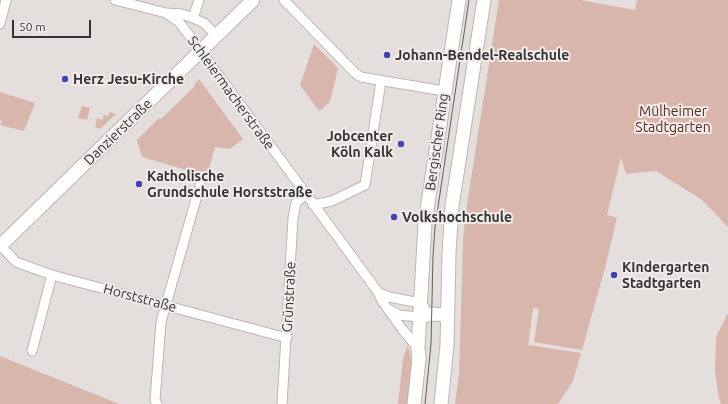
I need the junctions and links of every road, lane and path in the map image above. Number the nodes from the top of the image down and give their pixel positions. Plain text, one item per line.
1 (6, 0) edge
2 (115, 0) edge
3 (199, 0) edge
4 (253, 0) edge
5 (284, 0) edge
6 (459, 0) edge
7 (484, 0) edge
8 (141, 3) edge
9 (166, 13) junction
10 (193, 18) junction
11 (0, 24) edge
12 (216, 36) junction
13 (201, 51) junction
14 (381, 81) junction
15 (444, 91) junction
16 (200, 185) dead end
17 (306, 194) junction
18 (313, 204) junction
19 (0, 246) edge
20 (52, 275) junction
21 (378, 292) junction
22 (420, 303) junction
23 (166, 304) junction
24 (387, 308) junction
25 (447, 315) junction
26 (426, 316) junction
27 (287, 338) junction
28 (418, 348) junction
29 (32, 351) dead end
30 (157, 404) edge
31 (282, 404) edge
32 (414, 404) edge
33 (441, 404) edge

1 - 11 street
2 - 8 street, Schleiermacherstraße
3 - 10 street
4 - 12 main road, Danzierstraße
5 - 14 street
6 - 15 main road, Bergischer Ring
7 - 25 main road, Bergischer Ring
8 - 9 street, Schleiermacherstraße
9 - 10 street, Schleiermacherstraße
9 - 13 street, Schleiermacherstraße
10 - 12 street, Schleiermacherstraße
12 - 13 main road, Danzierstraße
13 - 17 street, Schleiermacherstraße
13 - 19 main road, Danzierstraße
14 - 15 street
14 - 18 street
15 - 22 main road, Bergischer Ring
16 - 23 street
17 - 18 street, Schleiermacherstraße
17 - 27 street, Grünstraße
18 - 21 street, Schleiermacherstraße
19 - 20 street, Horststraße
20 - 23 street, Horststraße
20 - 29 street
21 - 22 street
21 - 24 street, Schleiermacherstraße
22 - 26 main road, Bergischer Ring
23 - 27 street, Horststraße
23 - 30 street
24 - 26 street
24 - 28 street, Schleiermacherstraße
25 - 26 main road
25 - 33 main road, Bergischer Ring
26 - 28 main road, Bergischer Ring
27 - 31 street, Grünstraße
28 - 32 main road, Bergischer Ring

